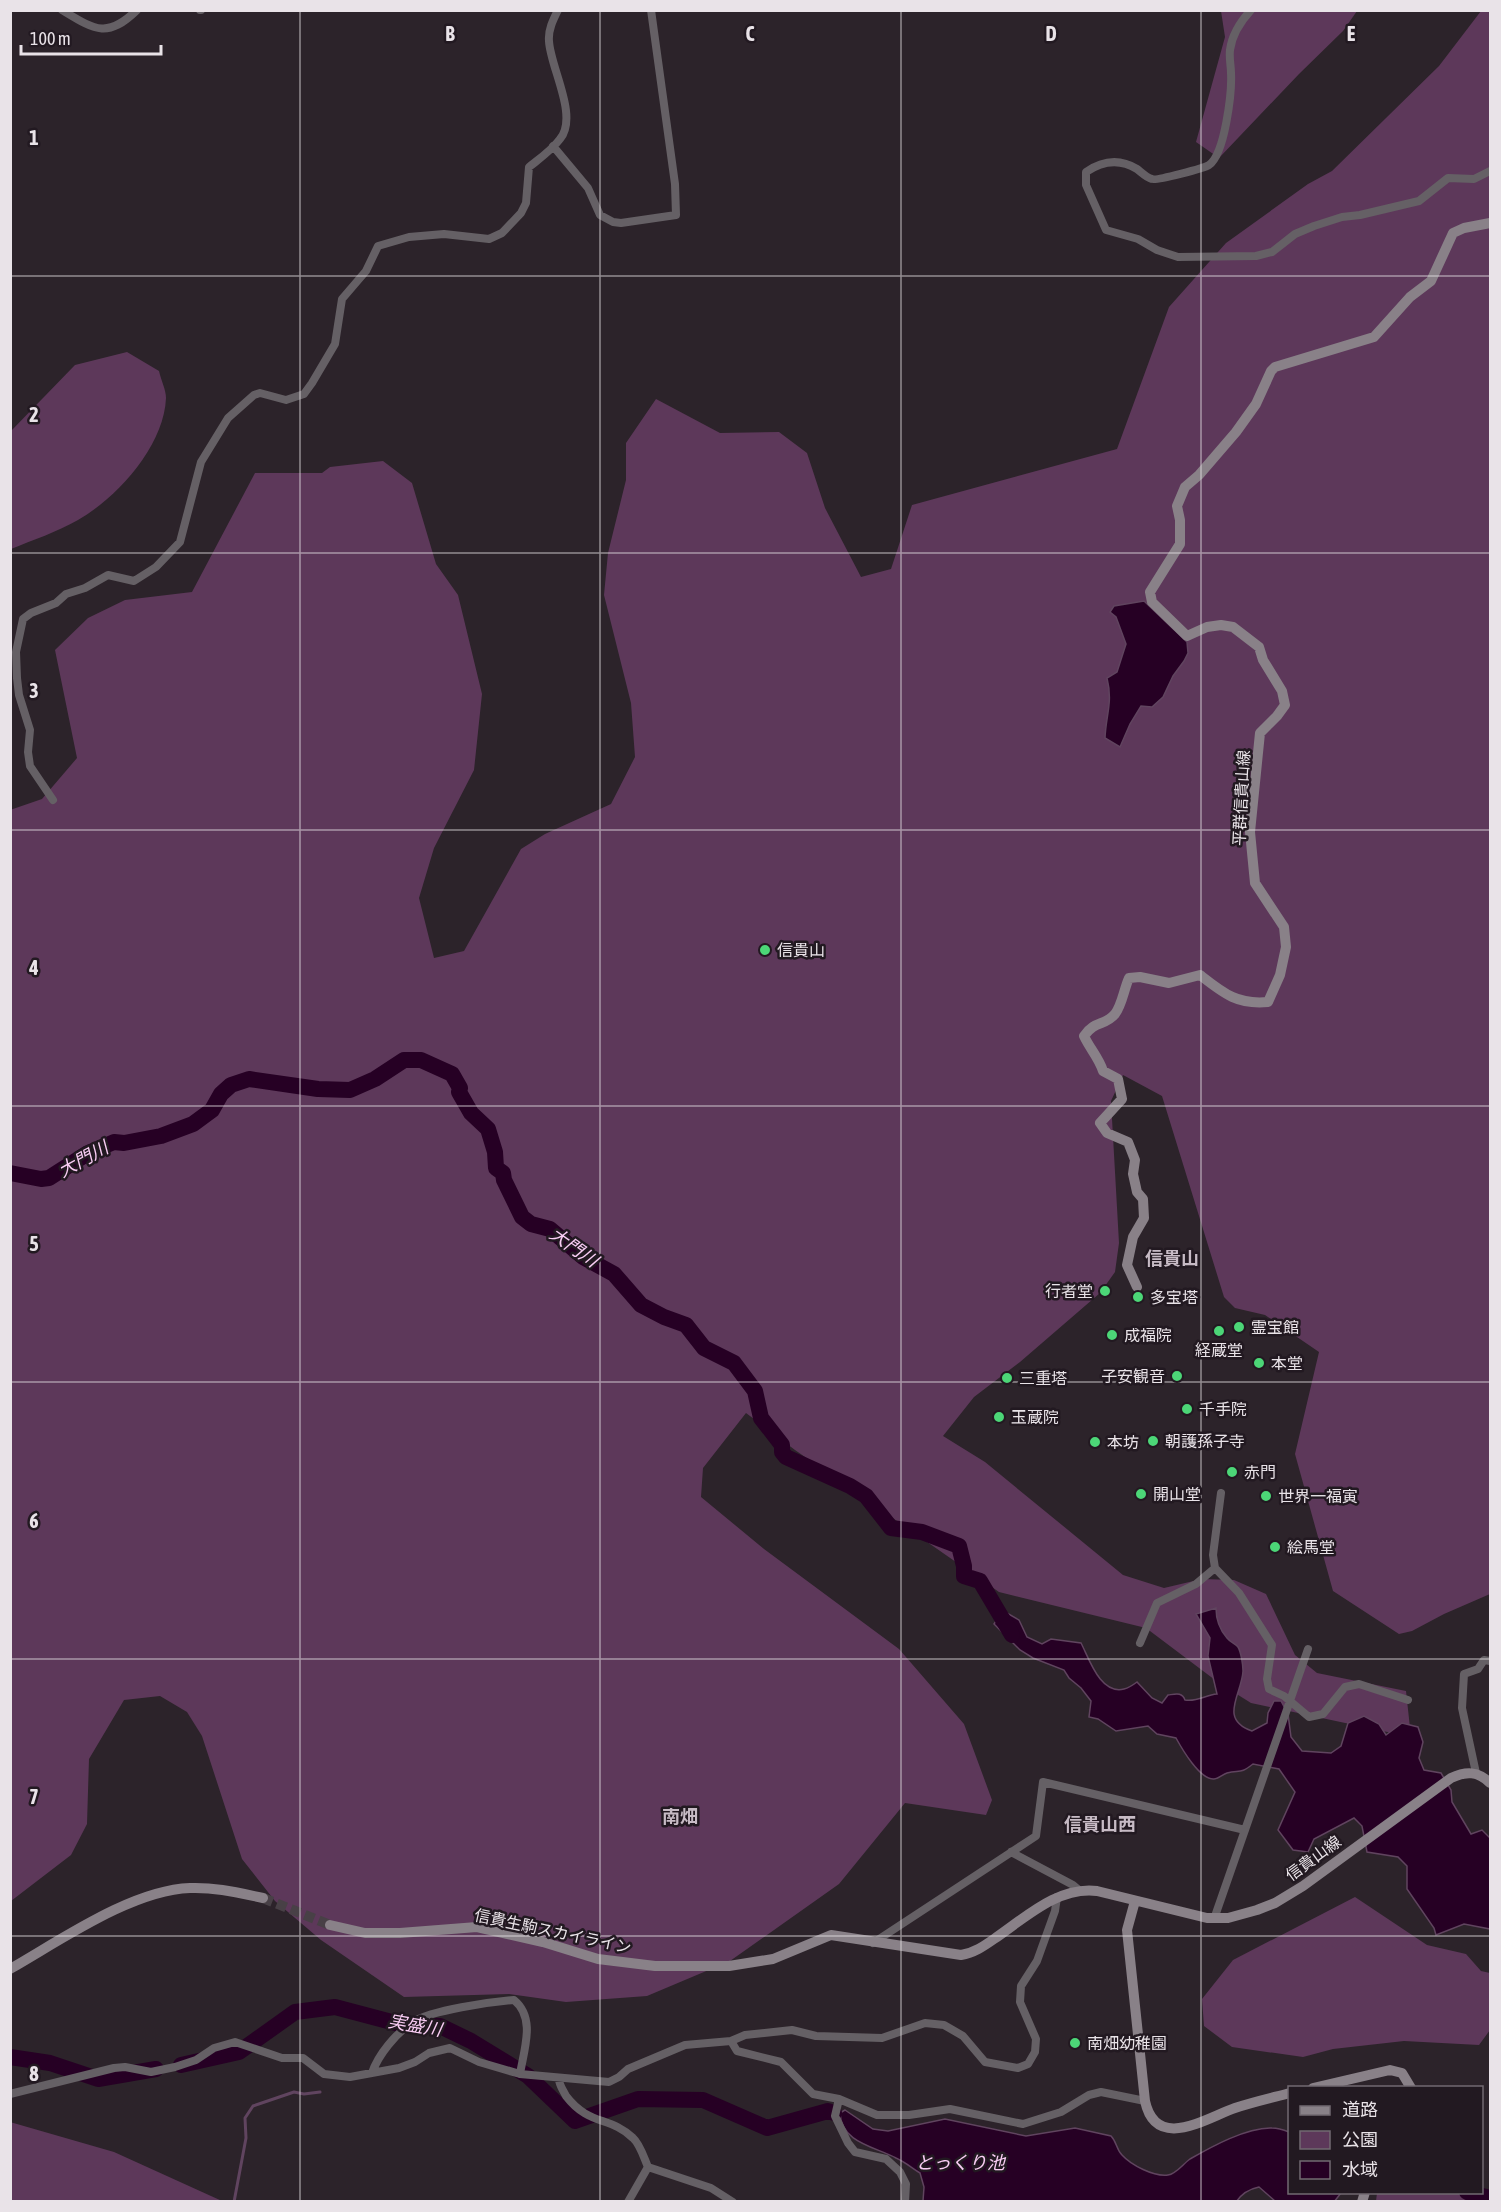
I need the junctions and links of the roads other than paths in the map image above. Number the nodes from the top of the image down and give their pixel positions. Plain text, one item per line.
1 (62, 10) edge
2 (137, 10) edge
3 (558, 10) edge
4 (651, 10) edge
5 (1251, 10) edge
6 (553, 146) junction
7 (1491, 171) edge
8 (1491, 223) edge
9 (53, 800) dead end
10 (1137, 1287) dead end
11 (1221, 1493) dead end
12 (1215, 1568) junction
13 (1140, 1643) dead end
14 (1308, 1649) dead end
15 (1491, 1661) edge
16 (1408, 1700) dead end
17 (1476, 1773) junction
18 (1491, 1782) edge
19 (1247, 1827) junction
20 (1011, 1852) junction
21 (1079, 1890) junction
22 (1057, 1897) junction
23 (263, 1898) tunnel mouth
24 (1135, 1901) junction
25 (1214, 1919) junction
26 (330, 1924) tunnel mouth
27 (873, 1943) junction
28 (10, 1969) edge
29 (731, 2042) junction
30 (372, 2073) junction
31 (520, 2074) junction
32 (560, 2079) junction
33 (1321, 2086) edge
34 (1410, 2086) edge
35 (10, 2094) edge
36 (1288, 2094) edge
37 (839, 2098) junction
38 (1145, 2101) junction
39 (648, 2167) junction
40 (628, 2202) edge
41 (732, 2202) edge
42 (905, 2202) edge

1 - 2 street
3 - 6 street
4 - 6 street
5 - 7 street
6 - 9 street
8 - 10 main road, 平群信貴山線
11 - 12 street
12 - 13 street
12 - 16 street
14 - 19 street
15 - 17 street
17 - 18 main road
17 - 25 main road, 信貴山線
19 - 20 street
19 - 25 street
20 - 21 street
20 - 27 street
21 - 22 main road, 信貴山線
21 - 24 main road, 信貴山線
22 - 27 main road, 信貴山線
22 - 29 street
23 - 28 main road
24 - 25 main road, 信貴山線
24 - 38 main road
26 - 27 main road, 信貴生駒スカイライン
29 - 32 street
29 - 37 street
30 - 31 street
30 - 31 street
30 - 35 street
31 - 32 street
32 - 39 street
33 - 34 main road
36 - 38 main road
37 - 38 street
37 - 42 street
39 - 40 street
39 - 41 street

